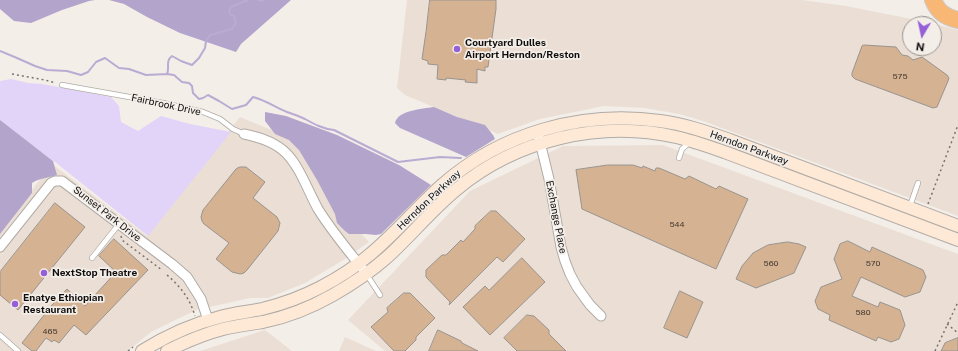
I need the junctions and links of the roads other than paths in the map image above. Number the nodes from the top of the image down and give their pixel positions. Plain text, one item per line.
1 (934, 4) edge
2 (958, 20) edge
3 (62, 85) road end
4 (536, 131) junction
5 (244, 134) joint
6 (691, 141) junction
7 (540, 144) junction
8 (678, 158) dead end
9 (792, 164) junction
10 (786, 175) junction
11 (918, 183) dead end
12 (909, 208) junction
13 (958, 226) edge
14 (120, 228) junction
15 (958, 240) edge
16 (0, 247) edge
17 (92, 258) dead end
18 (358, 264) junction
19 (366, 274) junction
20 (380, 295) dead end
21 (601, 316) dead end
22 (208, 320) junction
23 (211, 333) junction
24 (0, 335) edge
25 (18, 351) edge
26 (142, 351) edge
27 (167, 351) edge

1 - 2 highway
3 - 5 lane, Fairbrook Drive
4 - 7 street, Exchange Place
4 - 9 main road, Herndon Parkway
4 - 18 main road, Herndon Parkway
5 - 18 street, Fairbrook Drive
6 - 7 main road, Herndon Parkway
6 - 8 lane
6 - 10 main road, Herndon Parkway
7 - 19 main road, Herndon Parkway
7 - 21 street, Exchange Place
9 - 10 main road
9 - 12 main road, Herndon Parkway
10 - 15 main road, Herndon Parkway
11 - 12 lane
12 - 13 main road, Herndon Parkway
14 - 16 street, Sunset Park Drive
14 - 17 lane
14 - 22 street, Sunset Park Drive
18 - 19 street, Fairbrook Drive
18 - 22 main road, Herndon Parkway
19 - 20 lane
19 - 23 main road, Herndon Parkway
22 - 23 lane
22 - 26 main road, Herndon Parkway
23 - 27 main road, Herndon Parkway
24 - 25 lane

